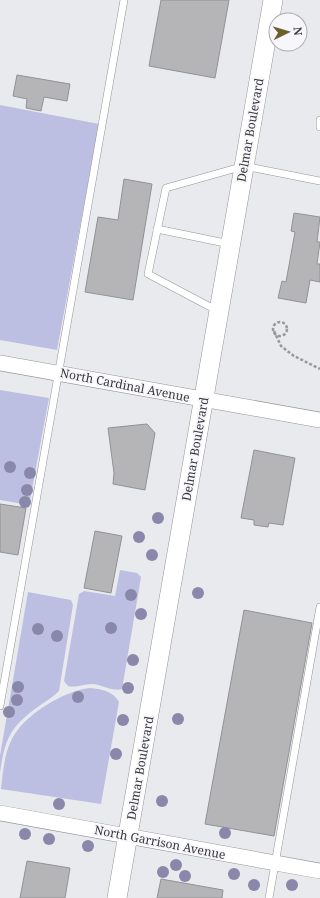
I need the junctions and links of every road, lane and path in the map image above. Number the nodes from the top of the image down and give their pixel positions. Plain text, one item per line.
1 (124, 0) edge
2 (273, 0) edge
3 (320, 120) edge
4 (320, 126) edge
5 (244, 166) junction
6 (320, 181) edge
7 (157, 229) junction
8 (230, 244) junction
9 (219, 312) junction
10 (274, 332) junction
11 (0, 363) edge
12 (320, 369) edge
13 (59, 372) junction
14 (203, 400) junction
15 (320, 420) edge
16 (320, 607) edge
17 (0, 706) edge
18 (0, 813) edge
19 (128, 836) junction
20 (275, 864) junction
21 (320, 871) edge
22 (117, 898) edge
23 (269, 898) edge

1 - 13 lane
2 - 5 street, Delmar Boulevard
3 - 4 lane
5 - 6 lane
5 - 7 lane
5 - 8 street, Delmar Boulevard
7 - 8 lane
7 - 9 lane
8 - 9 street, Delmar Boulevard
9 - 14 street, Delmar Boulevard
10 - 10 path
10 - 12 path
11 - 13 street, North Cardinal Avenue
13 - 14 street, North Cardinal Avenue
13 - 17 lane
14 - 15 street, North Cardinal Avenue
14 - 19 street, Delmar Boulevard
16 - 20 lane
18 - 19 street, North Garrison Avenue
19 - 20 street, North Garrison Avenue
19 - 22 street, Delmar Boulevard
20 - 21 street, North Garrison Avenue
20 - 23 lane

